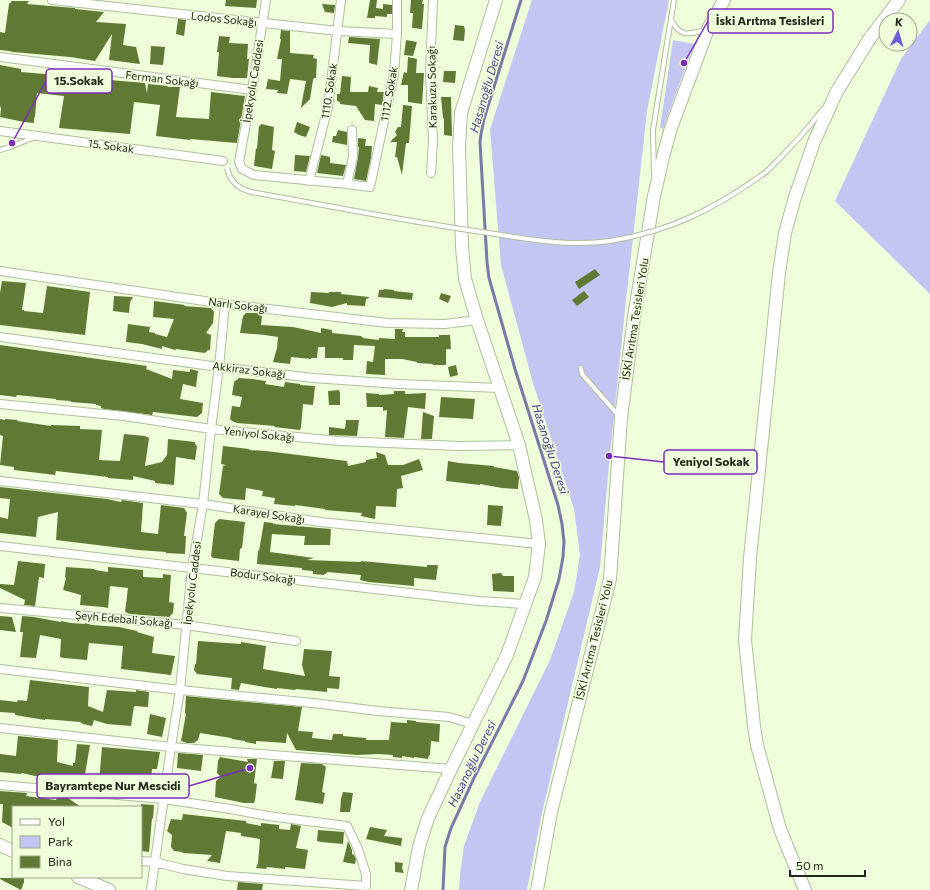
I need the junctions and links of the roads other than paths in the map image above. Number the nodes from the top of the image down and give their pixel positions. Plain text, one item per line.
1 (52, 0) edge
2 (266, 0) edge
3 (341, 0) edge
4 (397, 0) edge
5 (433, 0) edge
6 (496, 0) edge
7 (674, 0) edge
8 (724, 0) edge
9 (899, 0) edge
10 (671, 19) junction
11 (262, 23) junction
12 (708, 29) junction
13 (338, 31) junction
14 (397, 34) junction
15 (0, 57) edge
16 (252, 90) junction
17 (836, 93) junction
18 (352, 130) dead end
19 (0, 131) edge
20 (37, 136) junction
21 (0, 150) edge
22 (223, 161) joint
23 (431, 173) dead end
24 (309, 181) junction
25 (347, 184) junction
26 (654, 196) junction
27 (0, 271) edge
28 (225, 304) junction
29 (477, 320) junction
30 (0, 337) edge
31 (219, 367) junction
32 (581, 368) dead end
33 (500, 388) junction
34 (0, 404) edge
35 (621, 418) junction
36 (211, 429) junction
37 (519, 445) junction
38 (0, 481) edge
39 (203, 504) junction
40 (539, 544) junction
41 (0, 546) edge
42 (192, 568) junction
43 (525, 604) junction
44 (0, 608) edge
45 (186, 624) junction
46 (296, 641) dead end
47 (0, 669) edge
48 (180, 690) junction
49 (473, 724) junction
50 (0, 728) edge
51 (171, 746) junction
52 (451, 769) junction
53 (0, 785) edge
54 (164, 799) junction
55 (0, 845) edge
56 (12, 851) edge
57 (142, 861) edge
58 (155, 862) junction
59 (80, 878) edge
60 (338, 887) edge
61 (109, 890) edge
62 (151, 890) edge
63 (411, 890) edge
64 (538, 890) edge
65 (805, 890) edge

1 - 11 street, Lodos Sokağı
2 - 11 street, İpekyolu Caddesi
3 - 13 street, 1110. Sokak
4 - 14 street, 1112. Sokak
5 - 23 street, Karakuzu Sokağı
6 - 29 street
7 - 10 lane, İSKİ Arıtma Tesisleri Yolu
8 - 12 street, İSKİ Arıtma Tesisleri Yolu
9 - 17 street
10 - 12 lane
10 - 26 lane, İSKİ Arıtma Tesisleri Yolu
11 - 13 street, Lodos Sokağı
11 - 16 street, İpekyolu Caddesi
12 - 26 street, İSKİ Arıtma Tesisleri Yolu
13 - 14 street, Lodos Sokağı
13 - 24 street, 1110. Sokak
14 - 25 street, 1112. Sokak
15 - 16 street, Ferman Sokağı
16 - 24 street, İpekyolu Caddesi
17 - 22 lane, bridge
17 - 65 street
18 - 25 street
19 - 20 street, 15. Sokak
20 - 21 lane
20 - 22 street, 15. Sokak
24 - 25 street
26 - 35 street, İSKİ Arıtma Tesisleri Yolu
27 - 28 street, Narlı Sokağı
28 - 29 street, Narlı Sokağı
28 - 31 street, İpekyolu Caddesi
29 - 33 street
30 - 31 street, Akkiraz Sokağı
31 - 33 street, Akkiraz Sokağı
31 - 36 street, İpekyolu Caddesi
32 - 35 lane
33 - 37 street
34 - 36 street, Yeniyol Sokağı
35 - 64 street, İSKİ Arıtma Tesisleri Yolu
36 - 37 street, Yeniyol Sokağı
36 - 39 street, İpekyolu Caddesi
37 - 40 street
38 - 39 street, Karayel Sokağı
39 - 40 street, Karayel Sokağı
39 - 42 street, İpekyolu Caddesi
40 - 43 street
41 - 42 street, Bodur Sokağı
42 - 43 street, Bodur Sokağı
42 - 45 street, İpekyolu Caddesi
43 - 49 street
44 - 45 street, Şeyh Edebali Sokağı
45 - 46 street, Şeyh Edebali Sokağı
45 - 48 street, İpekyolu Caddesi
47 - 48 street
48 - 49 street
48 - 51 street, İpekyolu Caddesi
49 - 52 street
50 - 51 street
51 - 52 street
51 - 54 street, İpekyolu Caddesi
52 - 63 street
53 - 54 street
54 - 58 street, İpekyolu Caddesi
54 - 60 street
55 - 56 street
57 - 58 street
58 - 60 street
58 - 62 street, İpekyolu Caddesi
59 - 61 street

